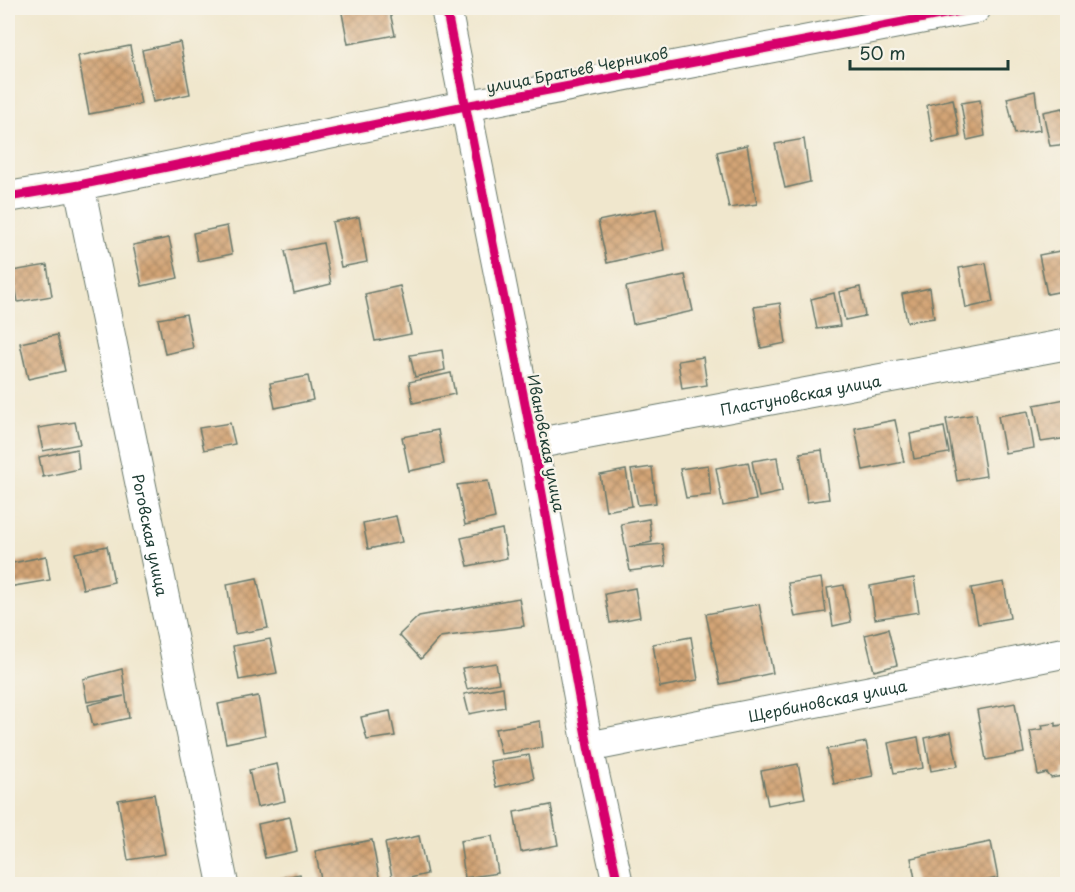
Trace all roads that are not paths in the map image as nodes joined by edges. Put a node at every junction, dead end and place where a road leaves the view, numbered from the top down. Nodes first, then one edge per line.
1 (446, 8) edge
2 (976, 8) edge
3 (849, 19) edge
4 (465, 106) junction
5 (79, 185) junction
6 (8, 197) edge
7 (1068, 344) edge
8 (533, 444) junction
9 (1068, 652) edge
10 (588, 747) junction
11 (612, 883) edge
12 (223, 885) edge

1 - 4 street, Ивановская улица
2 - 3 street, улица Братьев Черников
3 - 4 street, улица Братьев Черников
4 - 5 street, улица Братьев Черников
4 - 8 street, Ивановская улица
5 - 6 street, улица Братьев Черников
5 - 12 street, Роговская улица
7 - 8 street, Пластуновская улица
8 - 10 street, Ивановская улица
9 - 10 street, Щербиновская улица
10 - 11 street, Ивановская улица

